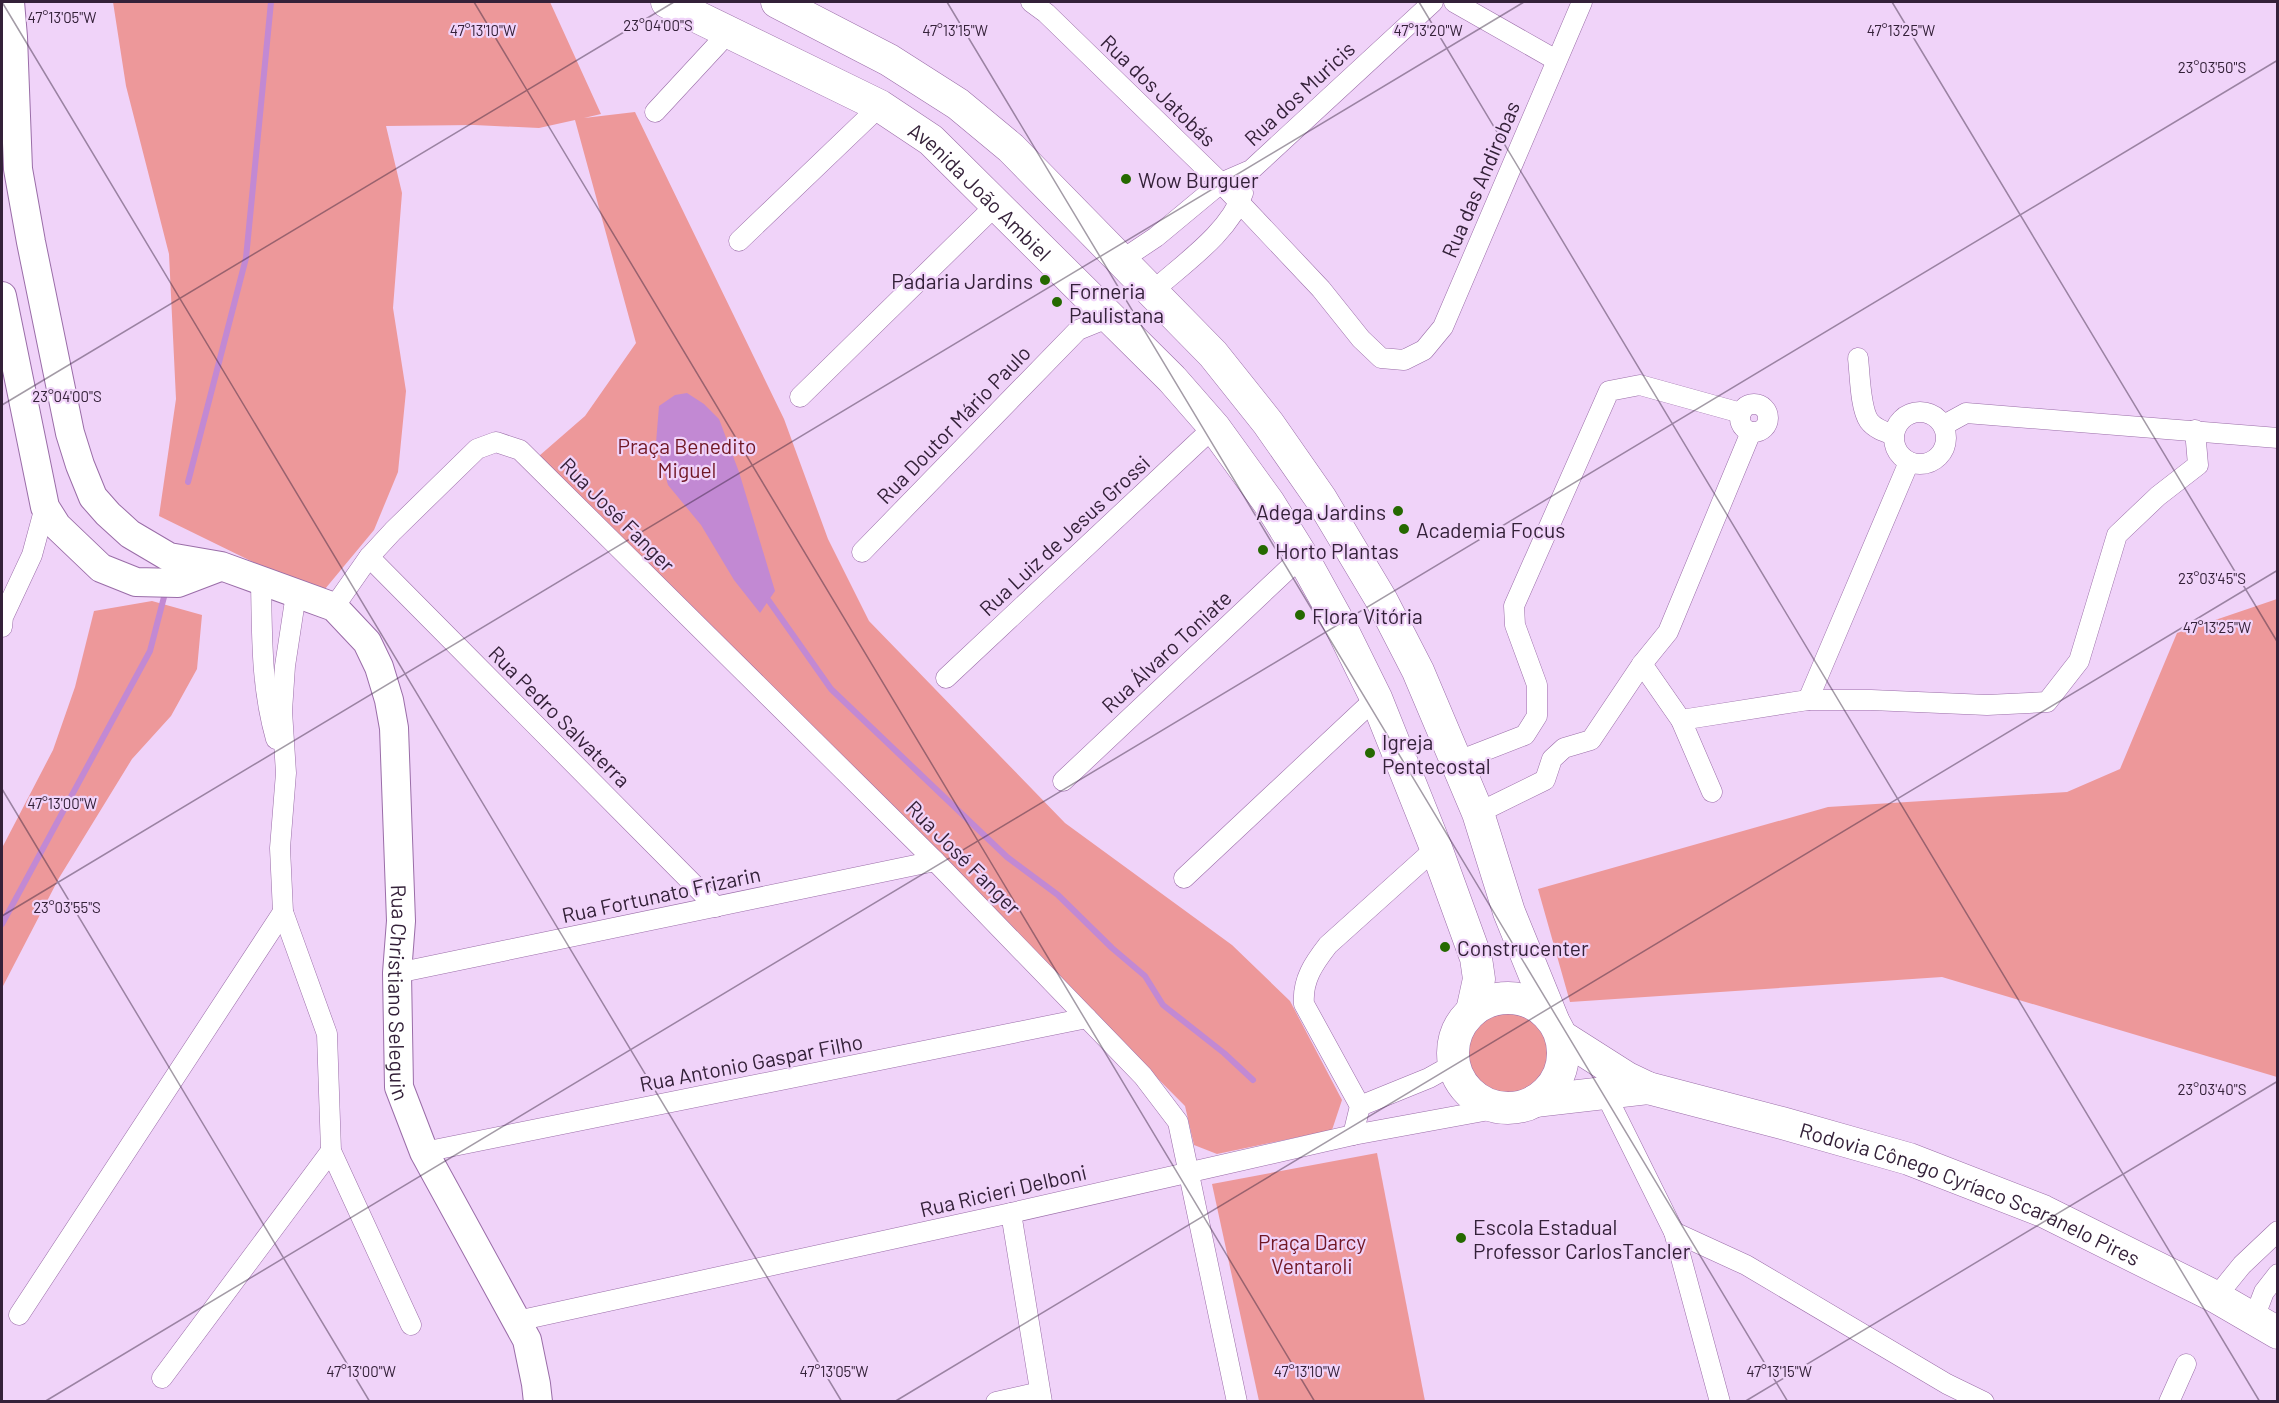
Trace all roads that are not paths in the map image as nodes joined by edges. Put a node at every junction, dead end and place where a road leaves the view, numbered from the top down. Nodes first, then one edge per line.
1 (10, 2) edge
2 (667, 2) edge
3 (777, 2) edge
4 (1031, 2) edge
5 (1433, 2) edge
6 (1454, 2) edge
7 (1582, 2) edge
8 (729, 32) junction
9 (1556, 60) junction
10 (880, 106) junction
11 (656, 112) dead end
12 (1251, 170) junction
13 (1221, 183) junction
14 (1240, 203) junction
15 (997, 204) junction
16 (739, 241) dead end
17 (1120, 261) junction
18 (1085, 291) junction
19 (1153, 291) junction
20 (2, 296) edge
21 (1110, 318) junction
22 (1078, 330) junction
23 (1858, 358) dead end
24 (1404, 360) joint
25 (800, 397) dead end
26 (1944, 425) junction
27 (1215, 427) junction
28 (2195, 430) junction
29 (1894, 435) junction
30 (2277, 438) edge
31 (1909, 462) junction
32 (45, 507) junction
33 (154, 550) junction
34 (862, 552) dead end
35 (1302, 556) junction
36 (369, 557) junction
37 (221, 566) junction
38 (261, 581) junction
39 (136, 582) junction
40 (297, 594) junction
41 (334, 607) junction
42 (2, 627) edge
43 (1642, 664) junction
44 (946, 678) dead end
45 (1376, 698) junction
46 (1808, 700) junction
47 (1682, 720) junction
48 (1458, 761) junction
49 (286, 773) junction
50 (1063, 781) dead end
51 (1712, 792) dead end
52 (1478, 813) junction
53 (1436, 848) junction
54 (935, 861) junction
55 (1184, 878) dead end
56 (716, 908) junction
57 (282, 912) junction
58 (397, 973) junction
59 (1472, 1011) junction
60 (1087, 1018) junction
61 (1557, 1028) junction
62 (1600, 1061) junction
63 (1454, 1064) junction
64 (1648, 1088) junction
65 (1605, 1093) junction
66 (1535, 1101) junction
67 (1360, 1106) junction
68 (1500, 1108) junction
69 (1353, 1135) junction
70 (332, 1151) junction
71 (424, 1152) junction
72 (1187, 1172) junction
73 (1011, 1213) junction
74 (2277, 1231) edge
75 (1674, 1232) junction
76 (2277, 1274) edge
77 (2216, 1297) junction
78 (19, 1315) dead end
79 (517, 1321) junction
80 (411, 1325) dead end
81 (2265, 1326) edge
82 (2186, 1364) dead end
83 (162, 1378) dead end
84 (1041, 1397) edge
85 (538, 1401) edge
86 (996, 1401) edge
87 (1237, 1401) edge
88 (1720, 1401) edge
89 (1984, 1401) edge
90 (2169, 1401) edge

1 - 33 main road, Rua Christiano Seleguin
2 - 8 main road, Avenida João Ambiel
3 - 17 main road
4 - 13 street, Rua dos Jatobás
5 - 12 street, Rua dos Muricis
6 - 9 street
7 - 9 street, Rua das Andirobas
8 - 10 main road, Avenida João Ambiel
8 - 11 street
9 - 24 street, Rua das Andirobas
10 - 15 main road, Avenida João Ambiel
10 - 16 street
12 - 13 street, Rua dos Muricis
12 - 14 street, Rua dos Muricis
13 - 14 street, Rua dos Jatobás
13 - 17 street, Rua dos Muricis
14 - 19 street, Rua dos Muricis
14 - 24 street, Rua dos Jatobás
15 - 18 main road, Avenida João Ambiel
15 - 25 street
17 - 18 main road
17 - 19 main road
18 - 21 main road, Avenida João Ambiel
18 - 22 street
19 - 21 main road
19 - 48 main road
20 - 32 main road
21 - 22 street, Rua Doutor Mário Paulo
21 - 27 main road, Avenida João Ambiel
22 - 34 street, Rua Doutor Mário Paulo
23 - 29 street
26 - 28 street
26 - 29 street
26 - 31 street
27 - 35 main road, Avenida João Ambiel
27 - 44 street, Rua Luiz de Jesus Grossi
28 - 30 street
28 - 46 street
29 - 31 street
31 - 46 street
32 - 39 main road
32 - 42 street
33 - 37 main road, Rua Christiano Seleguin
33 - 39 main road
35 - 45 main road, Avenida João Ambiel
35 - 50 street, Rua Álvaro Toniate
36 - 41 street
36 - 54 street, Rua José Fanger
36 - 56 street, Rua Pedro Salvaterra
37 - 38 main road, Rua Christiano Seleguin
37 - 39 main road
38 - 40 main road, Rua Christiano Seleguin
38 - 49 street
40 - 41 main road, Rua Christiano Seleguin
40 - 49 street
41 - 58 main road, Rua Christiano Seleguin
43 - 47 street
43 - 48 street
43 - 52 street
45 - 53 main road, Avenida João Ambiel
45 - 55 street
46 - 47 street
47 - 51 street
48 - 52 main road
49 - 57 street
52 - 61 main road
53 - 59 main road, Avenida João Ambiel
53 - 67 street
54 - 56 street, Rua Fortunato Frizarin
54 - 60 street, Rua José Fanger
56 - 58 street, Rua Fortunato Frizarin
57 - 70 street
57 - 78 street
58 - 71 main road, Rua Christiano Seleguin
59 - 61 main road
59 - 63 main road, Avenida João Ambiel
60 - 71 street, Rua Antonio Gaspar Filho
60 - 72 street, Rua José Fanger
61 - 62 main road, Rodovia Cônego Cyríaco Scaranelo Pires
61 - 66 main road
62 - 64 main road, Rodovia Cônego Cyríaco Scaranelo Pires
62 - 65 street
63 - 67 street
63 - 68 main road
64 - 65 main road, Rodovia Cônego Cyríaco Scaranelo Pires
64 - 77 main road, Rodovia Cônego Cyríaco Scaranelo Pires
65 - 66 main road, Rodovia Cônego Cyríaco Scaranelo Pires
65 - 75 street
66 - 68 main road
67 - 69 street
68 - 69 street, Rua Ricieri Delboni
69 - 72 street, Rua Ricieri Delboni
70 - 80 street
70 - 83 street
71 - 79 main road, Rua Christiano Seleguin
72 - 73 street, Rua Ricieri Delboni
72 - 87 street, Rua José Fanger
73 - 79 street, Rua Ricieri Delboni
73 - 84 street
74 - 77 street
75 - 88 street
75 - 89 street
76 - 81 street
77 - 81 main road, Rodovia Cônego Cyríaco Scaranelo Pires
79 - 85 main road, Rua Christiano Seleguin
82 - 90 street
84 - 86 street

